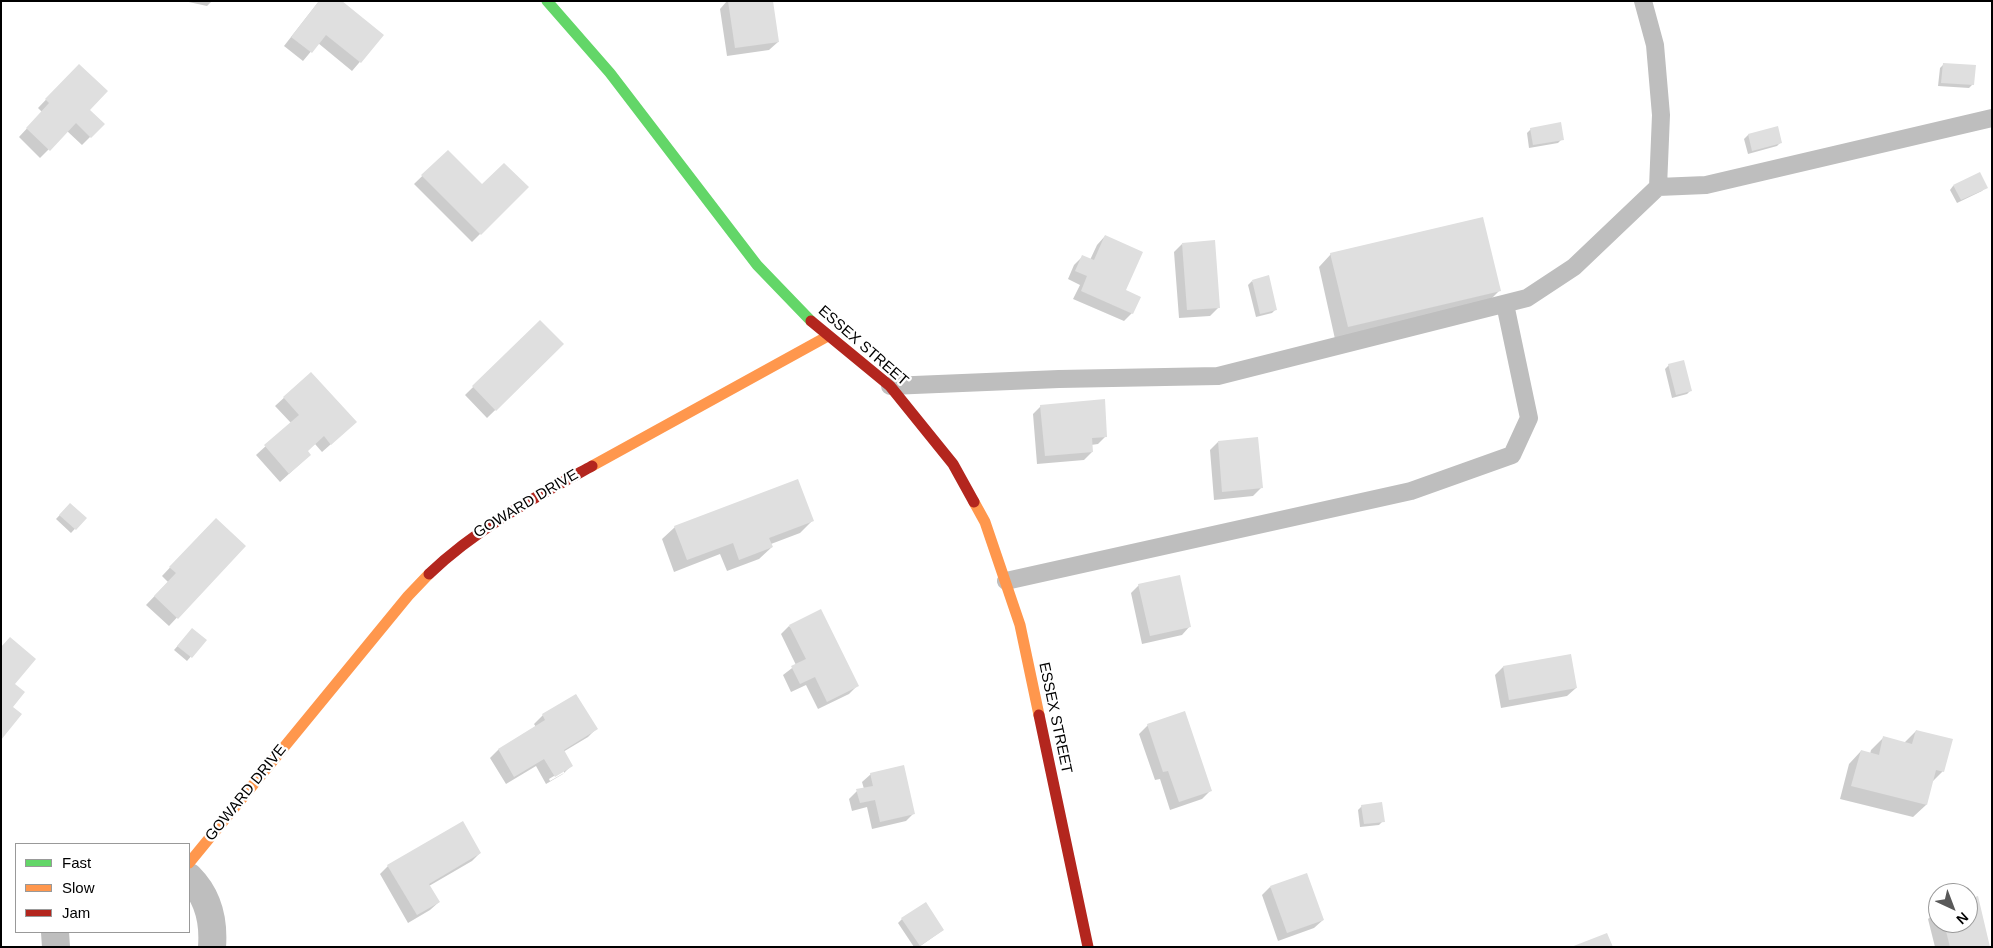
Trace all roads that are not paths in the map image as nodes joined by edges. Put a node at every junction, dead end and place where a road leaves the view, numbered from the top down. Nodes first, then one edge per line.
1 (547, 1) edge
2 (1643, 1) edge
3 (1992, 118) edge
4 (1658, 188) junction
5 (1505, 304) junction
6 (828, 336) junction
7 (890, 386) junction
8 (1006, 581) junction
9 (190, 862) edge
10 (190, 879) edge
11 (55, 933) edge
12 (56, 947) edge
13 (212, 947) edge
14 (1088, 947) edge

1 - 6 street, ESSEX STREET
2 - 4 lane
3 - 4 lane
4 - 5 lane
5 - 7 lane
5 - 8 lane
6 - 7 street, ESSEX STREET
6 - 9 street, GOWARD DRIVE
7 - 8 street, ESSEX STREET
8 - 14 street, ESSEX STREET
10 - 13 street
11 - 12 street

